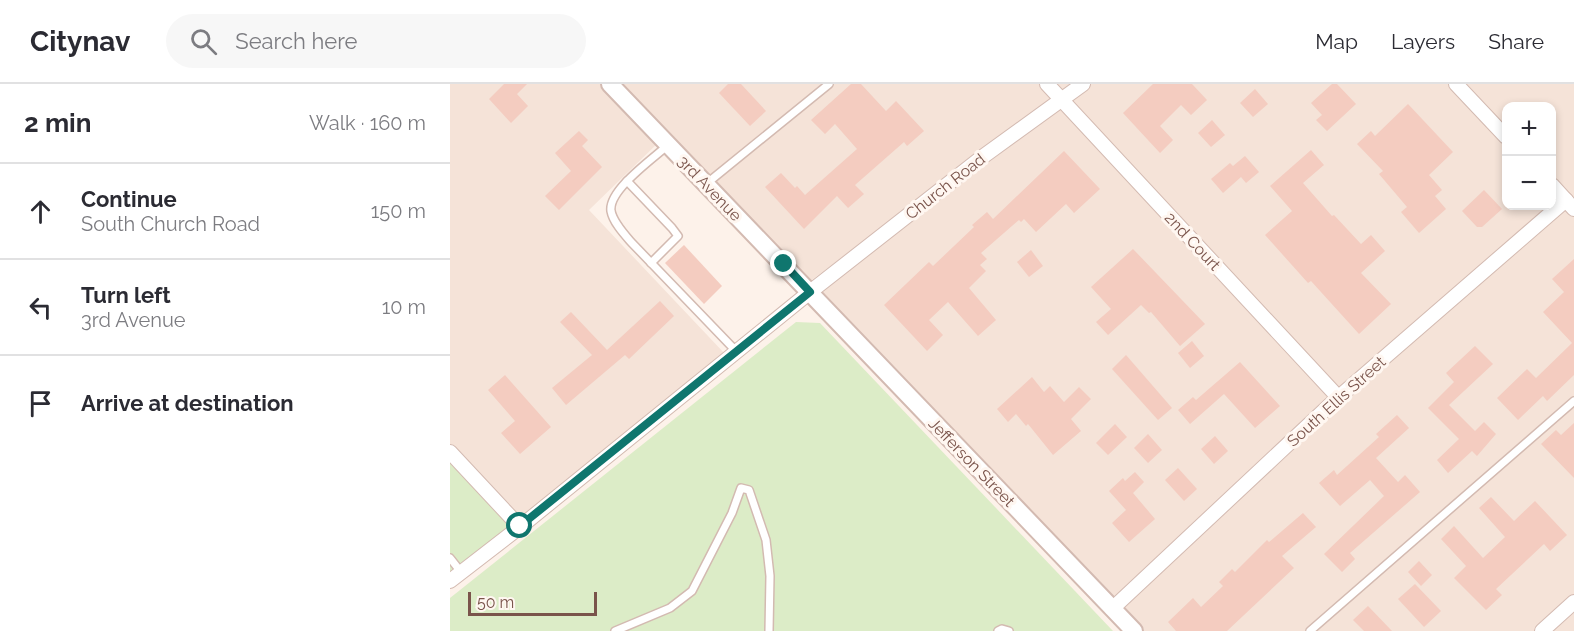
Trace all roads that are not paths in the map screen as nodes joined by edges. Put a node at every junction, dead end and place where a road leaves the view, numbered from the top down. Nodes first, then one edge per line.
1 (610, 84) edge
2 (829, 84) edge
3 (1047, 84) edge
4 (1083, 84) edge
5 (1456, 84) edge
6 (1062, 100) junction
7 (1502, 133) edge
8 (668, 145) junction
9 (627, 181) junction
10 (706, 184) junction
11 (1556, 190) edge
12 (1570, 204) edge
13 (651, 263) junction
14 (810, 292) junction
15 (736, 351) junction
16 (1338, 397) junction
17 (1574, 401) edge
18 (450, 452) edge
19 (520, 526) junction
20 (450, 558) edge
21 (455, 577) edge
22 (1574, 602) edge
23 (1112, 609) junction
24 (615, 631) edge
25 (769, 631) edge
26 (998, 631) edge
27 (1009, 631) edge
28 (1134, 631) edge
29 (1310, 631) edge
30 (1542, 631) edge

1 - 8 street, 3rd Avenue
2 - 10 lane
3 - 6 street, 2nd Court
4 - 6 street, Church Road
5 - 7 street
6 - 14 street, Church Road
6 - 16 street, 2nd Court
8 - 9 lane
8 - 10 street, 3rd Avenue
9 - 13 lane
9 - 13 lane
10 - 14 street, 3rd Avenue
11 - 12 street
12 - 16 street, South Ellis Street
13 - 15 lane
14 - 15 street, Church Road
14 - 23 street, Jefferson Street
15 - 19 street, Church Road
16 - 23 street, South Ellis Street
17 - 29 lane
18 - 19 street
19 - 21 street, Church Road
20 - 21 lane
22 - 30 street
23 - 28 street, Jefferson Street
24 - 25 lane
26 - 27 lane

